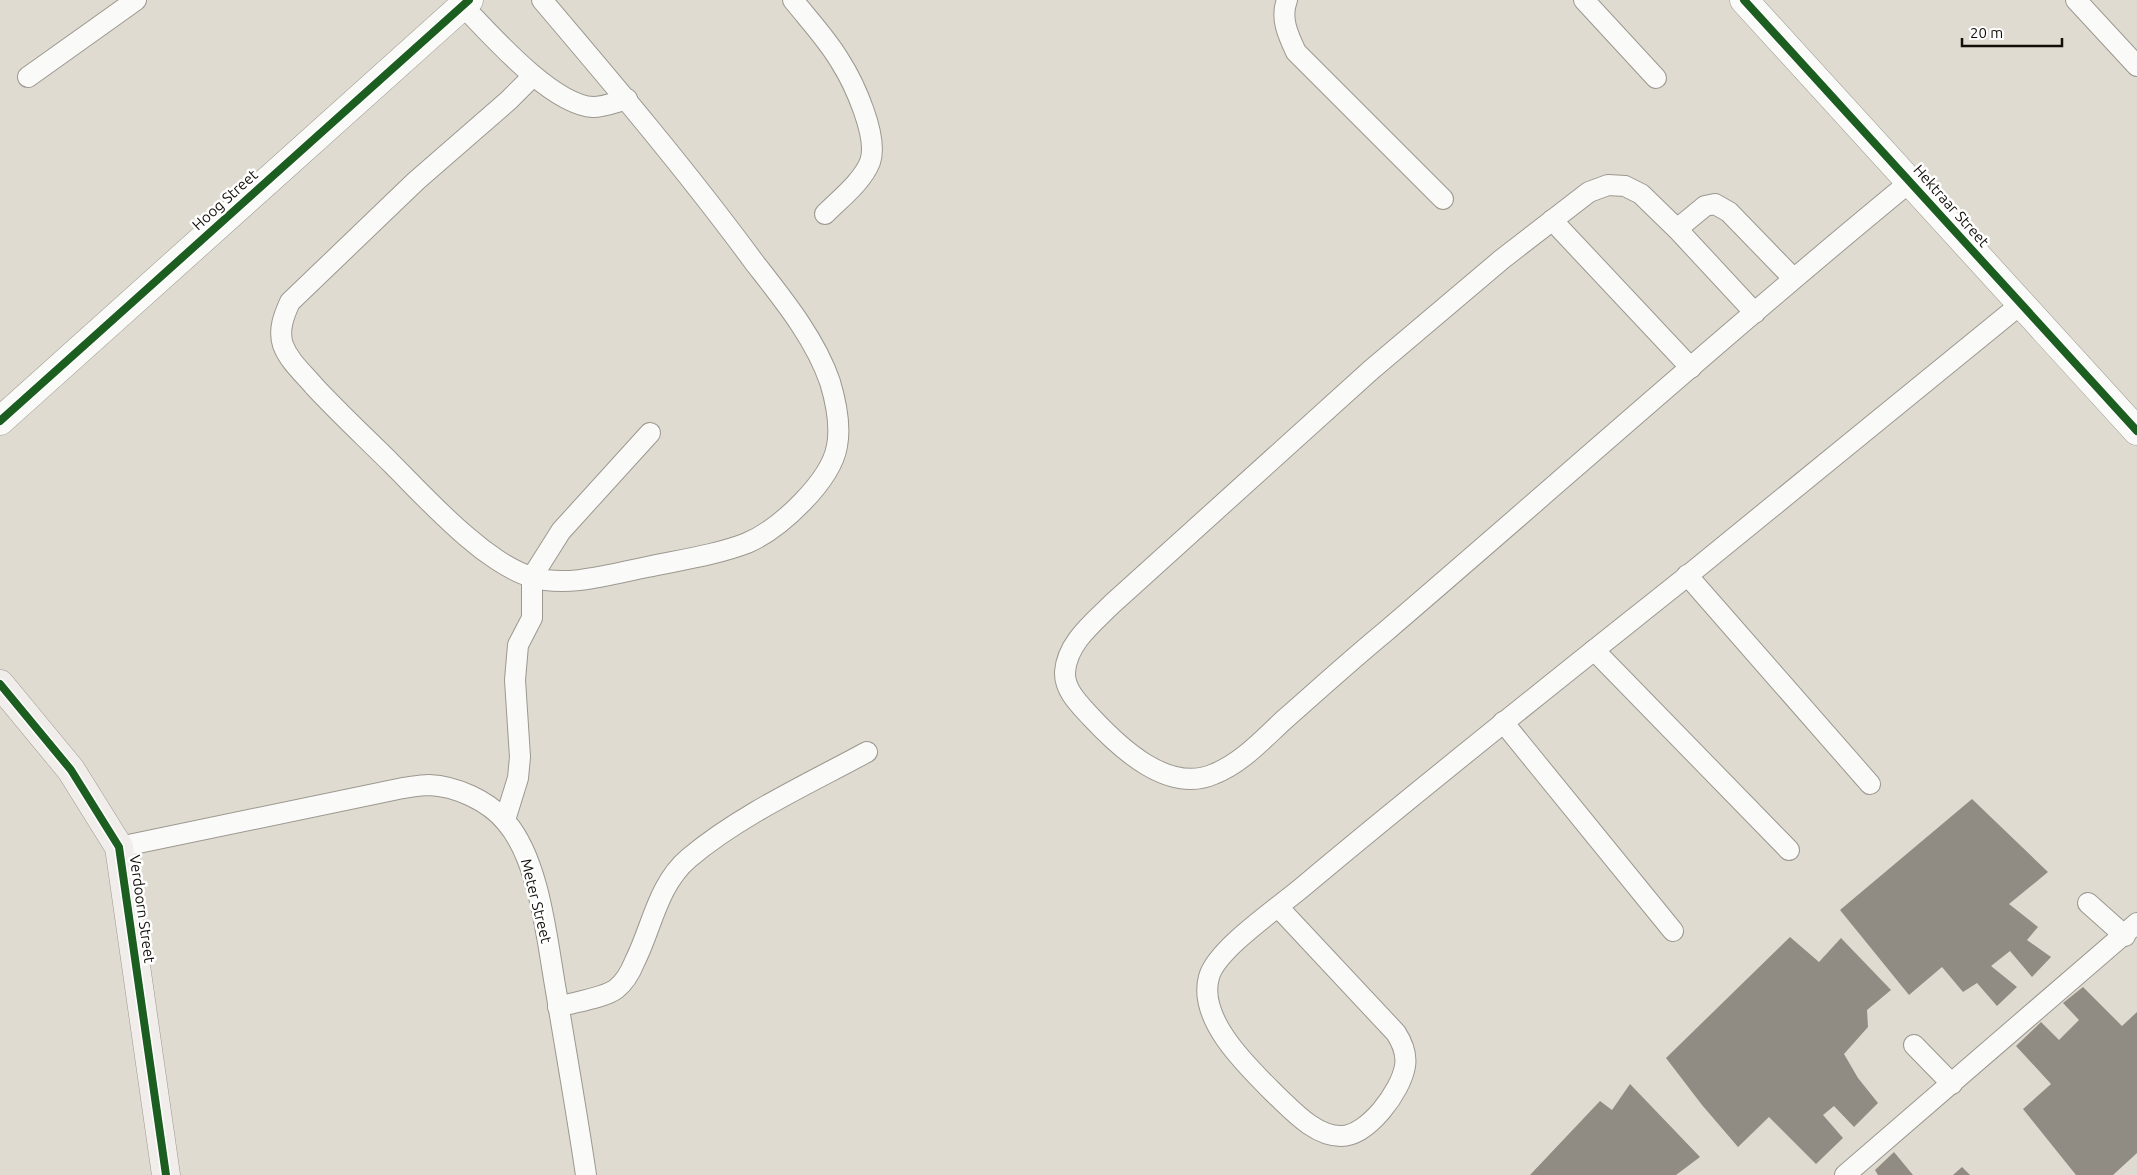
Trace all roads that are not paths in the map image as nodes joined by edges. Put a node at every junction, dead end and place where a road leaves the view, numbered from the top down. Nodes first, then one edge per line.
1 (136, 0) edge
2 (542, 0) edge
3 (793, 0) edge
4 (1287, 0) edge
5 (1584, 0) edge
6 (1744, 0) edge
7 (2076, 0) edge
8 (466, 3) edge
9 (2137, 66) edge
10 (533, 76) junction
11 (28, 77) dead end
12 (1656, 78) dead end
13 (627, 100) junction
14 (1911, 181) junction
15 (1443, 199) dead end
16 (825, 214) dead end
17 (1552, 220) junction
18 (1677, 229) junction
19 (1793, 278) junction
20 (2022, 304) junction
21 (1755, 313) junction
22 (1691, 368) junction
23 (0, 421) edge
24 (2137, 431) edge
25 (650, 433) dead end
26 (1688, 575) junction
27 (532, 577) junction
28 (1594, 650) junction
29 (0, 684) edge
30 (1503, 722) junction
31 (867, 752) dead end
32 (1870, 784) dead end
33 (505, 820) junction
34 (119, 847) junction
35 (1789, 850) dead end
36 (2088, 902) dead end
37 (1278, 908) junction
38 (2131, 929) edge
39 (1673, 931) dead end
40 (558, 1006) junction
41 (1914, 1045) dead end
42 (1952, 1084) junction
43 (166, 1175) edge
44 (586, 1175) edge
45 (1845, 1175) edge

1 - 11 lane
2 - 13 lane
3 - 16 lane
4 - 15 lane
5 - 12 lane
6 - 14 street, Hektraar Street
7 - 9 lane
8 - 10 lane
8 - 23 street, Hoog Street
10 - 13 lane
10 - 27 lane
13 - 27 lane
14 - 19 lane
14 - 20 street, Hektraar Street
17 - 18 lane
17 - 22 lane
17 - 22 lane
18 - 19 lane
18 - 21 lane
19 - 21 lane
20 - 24 street, Hektraar Street
20 - 26 lane
21 - 22 lane
25 - 27 lane
26 - 28 lane
26 - 32 lane
27 - 33 lane
28 - 30 lane
28 - 35 lane
29 - 34 street, Verdoorn Street
30 - 37 lane
30 - 39 lane
31 - 40 lane
33 - 34 lane, Meter Street
33 - 40 lane, Meter Street
34 - 43 street, Verdoorn Street
36 - 38 lane
37 - 37 lane
38 - 42 lane
40 - 44 lane, Meter Street
41 - 42 lane
42 - 45 lane

